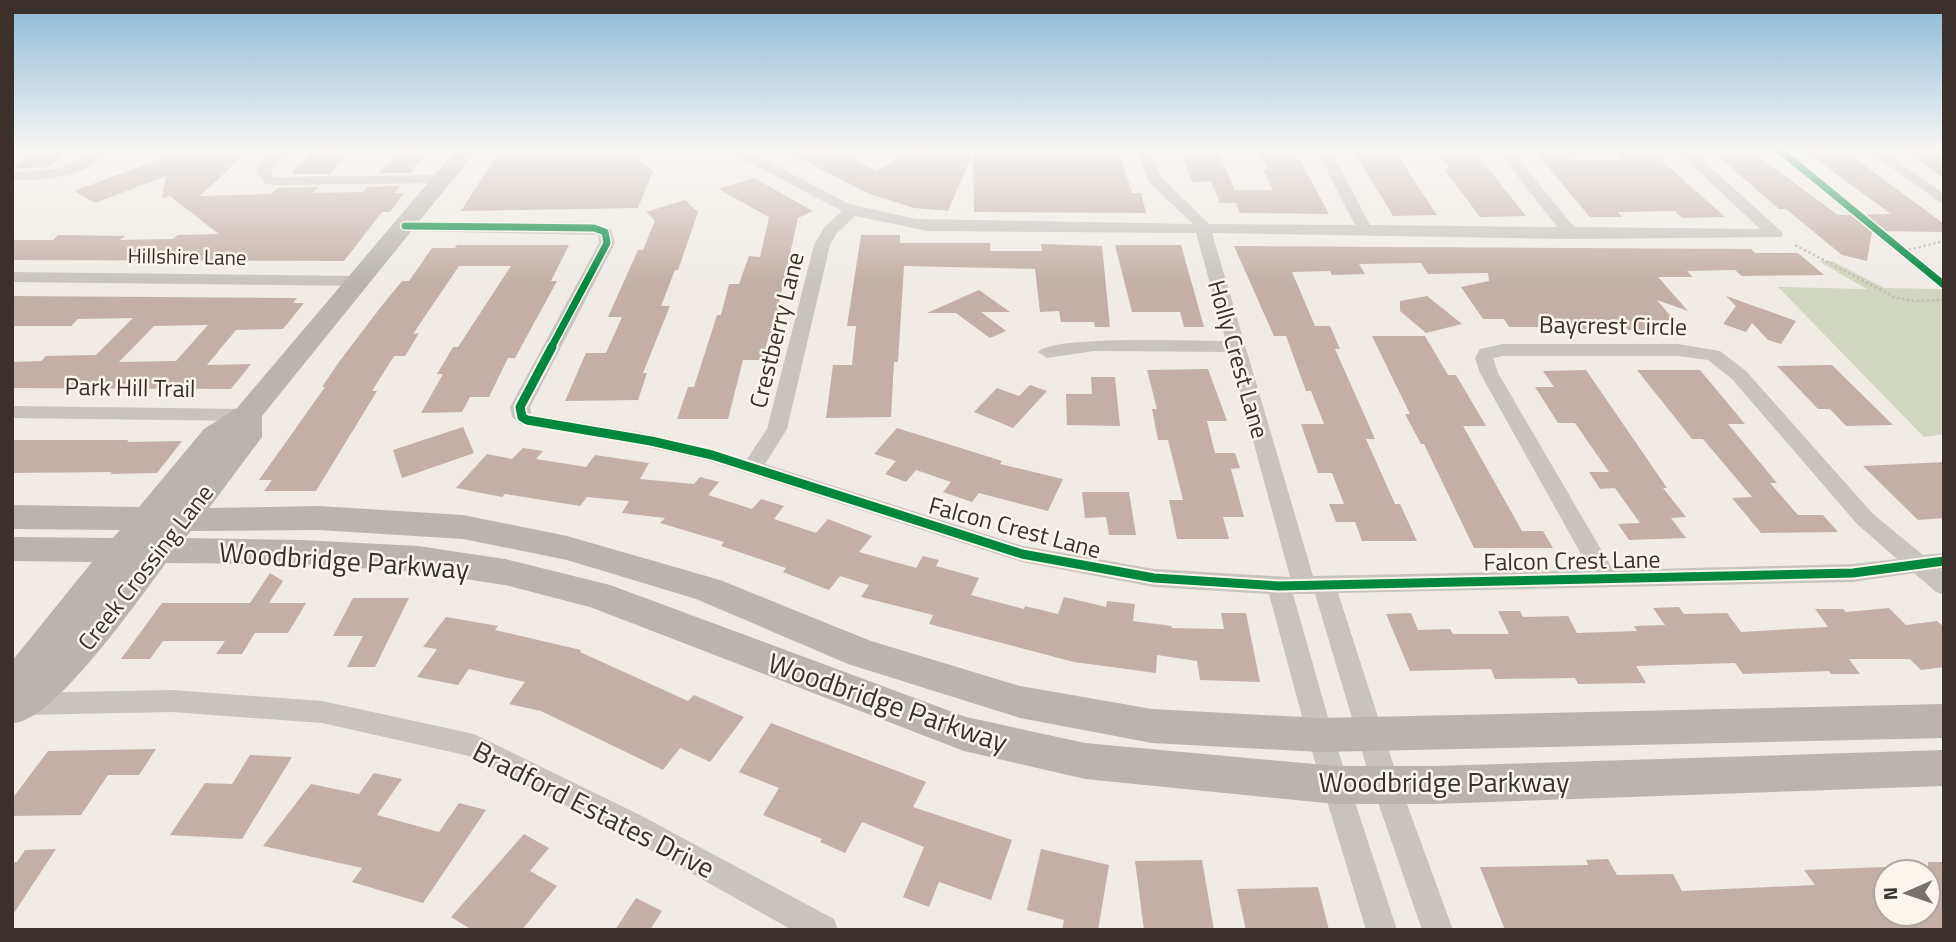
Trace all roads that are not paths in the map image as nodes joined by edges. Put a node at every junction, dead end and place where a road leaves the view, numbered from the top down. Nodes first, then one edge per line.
1 (430, 195) edge
2 (820, 195) edge
3 (1172, 195) edge
4 (1347, 195) edge
5 (1540, 195) edge
6 (1732, 195) edge
7 (853, 209) junction
8 (405, 226) junction
9 (1203, 230) junction
10 (1366, 232) junction
11 (1571, 234) junction
12 (12, 277) edge
13 (360, 281) junction
14 (1236, 347) junction
15 (1047, 352) dead end
16 (12, 412) edge
17 (247, 415) junction
18 (752, 466) junction
19 (12, 517) edge
20 (164, 530) junction
21 (12, 549) edge
22 (122, 550) junction
23 (1944, 561) edge
24 (1919, 564) junction
25 (1607, 579) junction
26 (1302, 586) junction
27 (1944, 586) edge
28 (15, 708) edge
29 (1944, 721) edge
30 (1371, 734) junction
31 (1320, 735) junction
32 (1944, 768) edge
33 (1336, 785) junction
34 (1386, 785) junction
35 (823, 930) edge
36 (1382, 930) edge
37 (1438, 930) edge

1 - 8 main road, Creek Crossing Lane
2 - 7 street
3 - 9 street, Holly Crest Lane
4 - 10 street
5 - 11 street
6 - 11 street
7 - 9 street
7 - 18 street, Crestberry Lane
8 - 13 main road, Creek Crossing Lane
8 - 18 street, Falcon Crest Lane
9 - 10 street
9 - 14 street, Holly Crest Lane
10 - 11 street
12 - 13 street, Hillshire Lane
13 - 17 main road, Creek Crossing Lane
14 - 15 street
14 - 26 street, Holly Crest Lane
16 - 17 street, Park Hill Trail
17 - 20 main road, Creek Crossing Lane
18 - 26 street, Falcon Crest Lane
19 - 20 main road, Woodbridge Parkway
20 - 22 main road, Woodbridge Parkway
20 - 28 main road, Creek Crossing Lane
20 - 31 main road, Woodbridge Parkway
20 - 33 main road, Woodbridge Parkway
21 - 22 main road, Woodbridge Parkway
22 - 28 main road, Creek Crossing Lane
23 - 24 street, Falcon Crest Lane
24 - 25 street, Falcon Crest Lane
24 - 25 street, Baycrest Circle
24 - 27 street, Baycrest Circle
25 - 26 street, Falcon Crest Lane
26 - 30 street, Holly Crest Lane
26 - 31 street, Holly Crest Lane
28 - 35 street, Bradford Estates Drive
29 - 30 main road, Woodbridge Parkway
30 - 31 main road, Woodbridge Parkway
30 - 34 street, Holly Crest Lane
31 - 33 street, Holly Crest Lane
32 - 34 main road, Woodbridge Parkway
33 - 34 main road, Woodbridge Parkway
33 - 36 street, Holly Crest Lane
34 - 37 street, Holly Crest Lane

